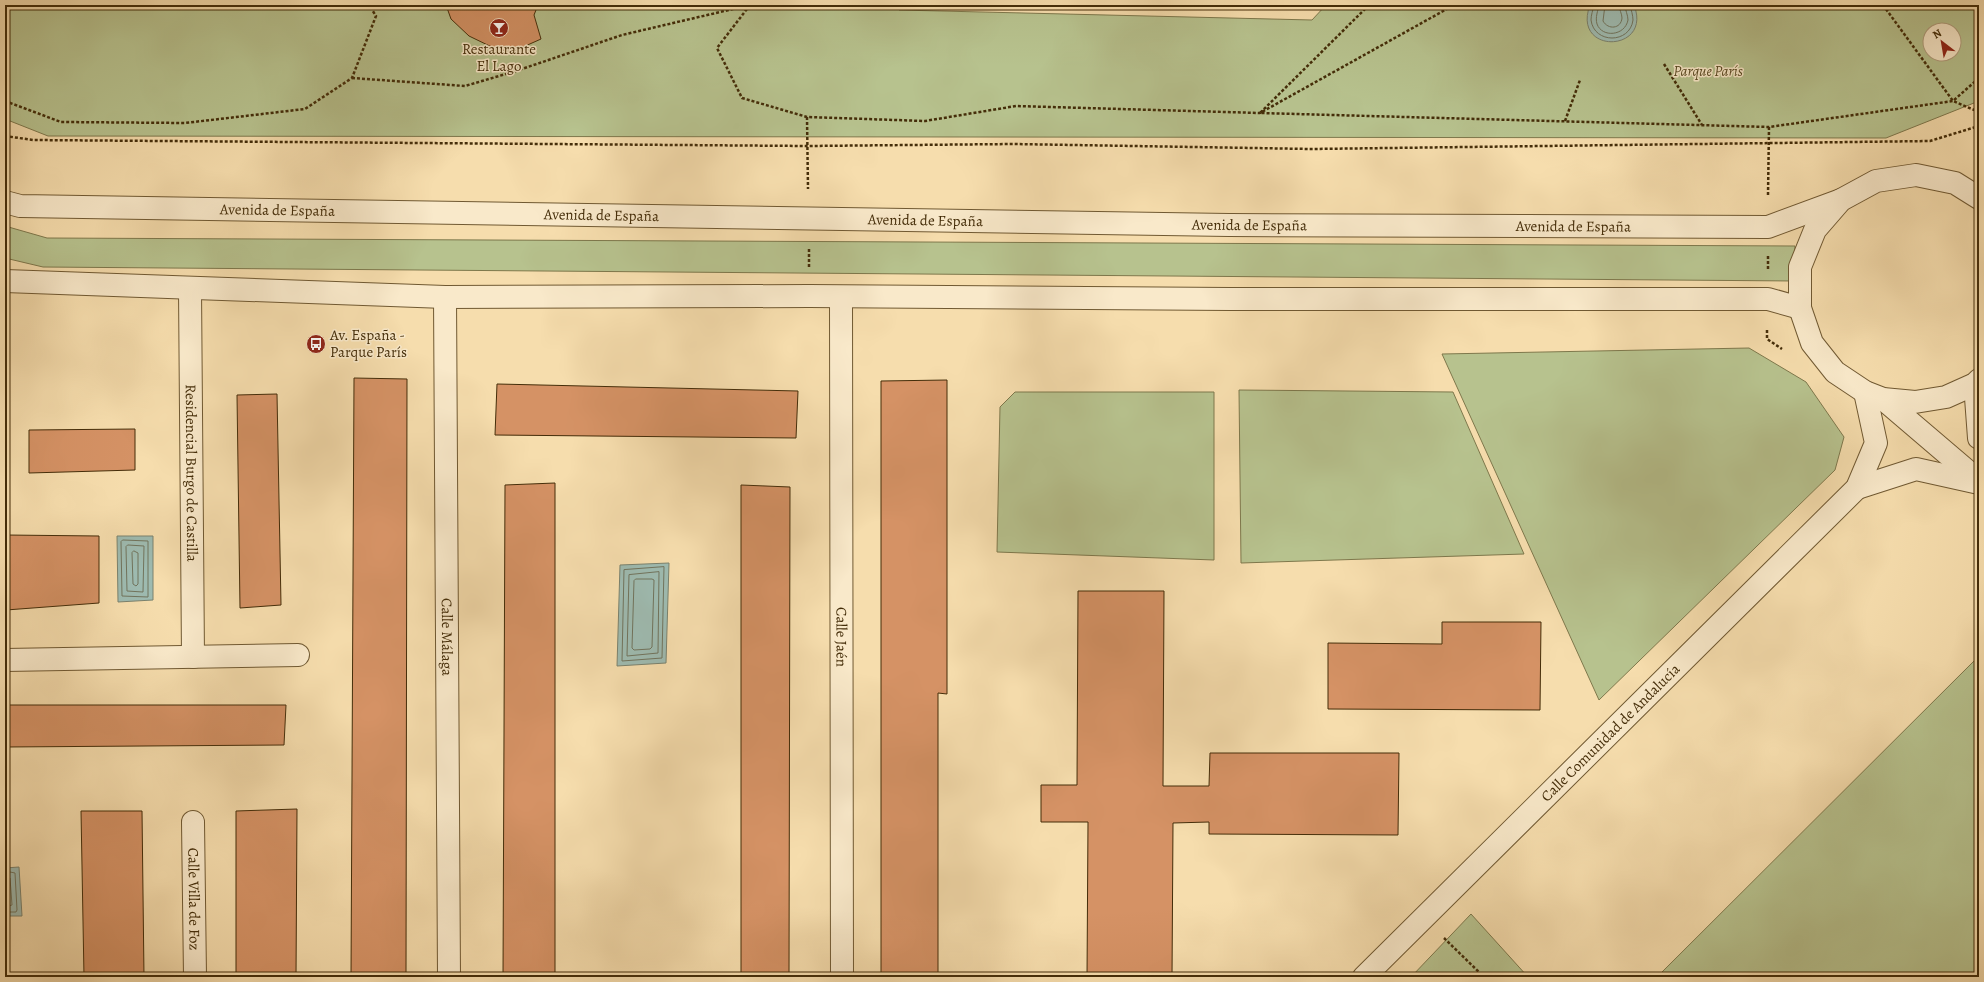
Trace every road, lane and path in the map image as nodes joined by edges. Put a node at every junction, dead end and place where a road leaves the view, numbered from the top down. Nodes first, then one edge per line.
1 (370, 5) edge
2 (750, 5) edge
3 (1369, 5) edge
4 (1454, 5) edge
5 (1882, 5) edge
6 (1664, 64) dead end
7 (352, 78) junction
8 (1979, 78) edge
9 (1580, 80) dead end
10 (5, 101) edge
11 (1953, 101) junction
12 (1979, 112) edge
13 (1260, 113) junction
14 (1565, 121) junction
15 (1702, 125) junction
16 (1979, 126) edge
17 (5, 136) edge
18 (1979, 198) edge
19 (1841, 200) junction
20 (5, 202) edge
21 (5, 281) edge
22 (190, 289) junction
23 (445, 297) junction
24 (841, 298) junction
25 (1800, 308) junction
26 (1977, 382) edge
27 (1874, 396) junction
28 (1979, 438) edge
29 (1979, 482) edge
30 (1857, 488) junction
31 (298, 655) dead end
32 (193, 657) junction
33 (5, 660) edge
34 (192, 822) dead end
35 (1424, 917) junction
36 (194, 977) edge
37 (449, 977) edge
38 (842, 977) edge
39 (1364, 977) edge
40 (1484, 977) edge

1 - 7 path
2 - 7 path
2 - 13 path
3 - 13 path
4 - 13 path
5 - 11 path
6 - 15 path
7 - 10 path
8 - 11 path
9 - 14 path
11 - 12 path
11 - 15 path
13 - 14 path
14 - 15 path
16 - 17 path
18 - 19 street
19 - 20 street, Avenida de España
19 - 25 street
21 - 22 street
22 - 23 street
22 - 32 street, Residencial Burgo de Castilla
23 - 24 street
23 - 37 street, Calle Málaga
24 - 25 street
24 - 38 street, Calle Jaén
25 - 27 street
26 - 27 street
26 - 28 street
27 - 29 street
27 - 30 street, Calle Comunidad de Andalucía
29 - 30 street, Calle Comunidad de Andalucía
30 - 35 street, Calle Comunidad de Andalucía
31 - 32 street
32 - 33 street
34 - 36 street, Calle Villa de Foz
35 - 39 street, Calle Comunidad de Andalucía
35 - 40 path

